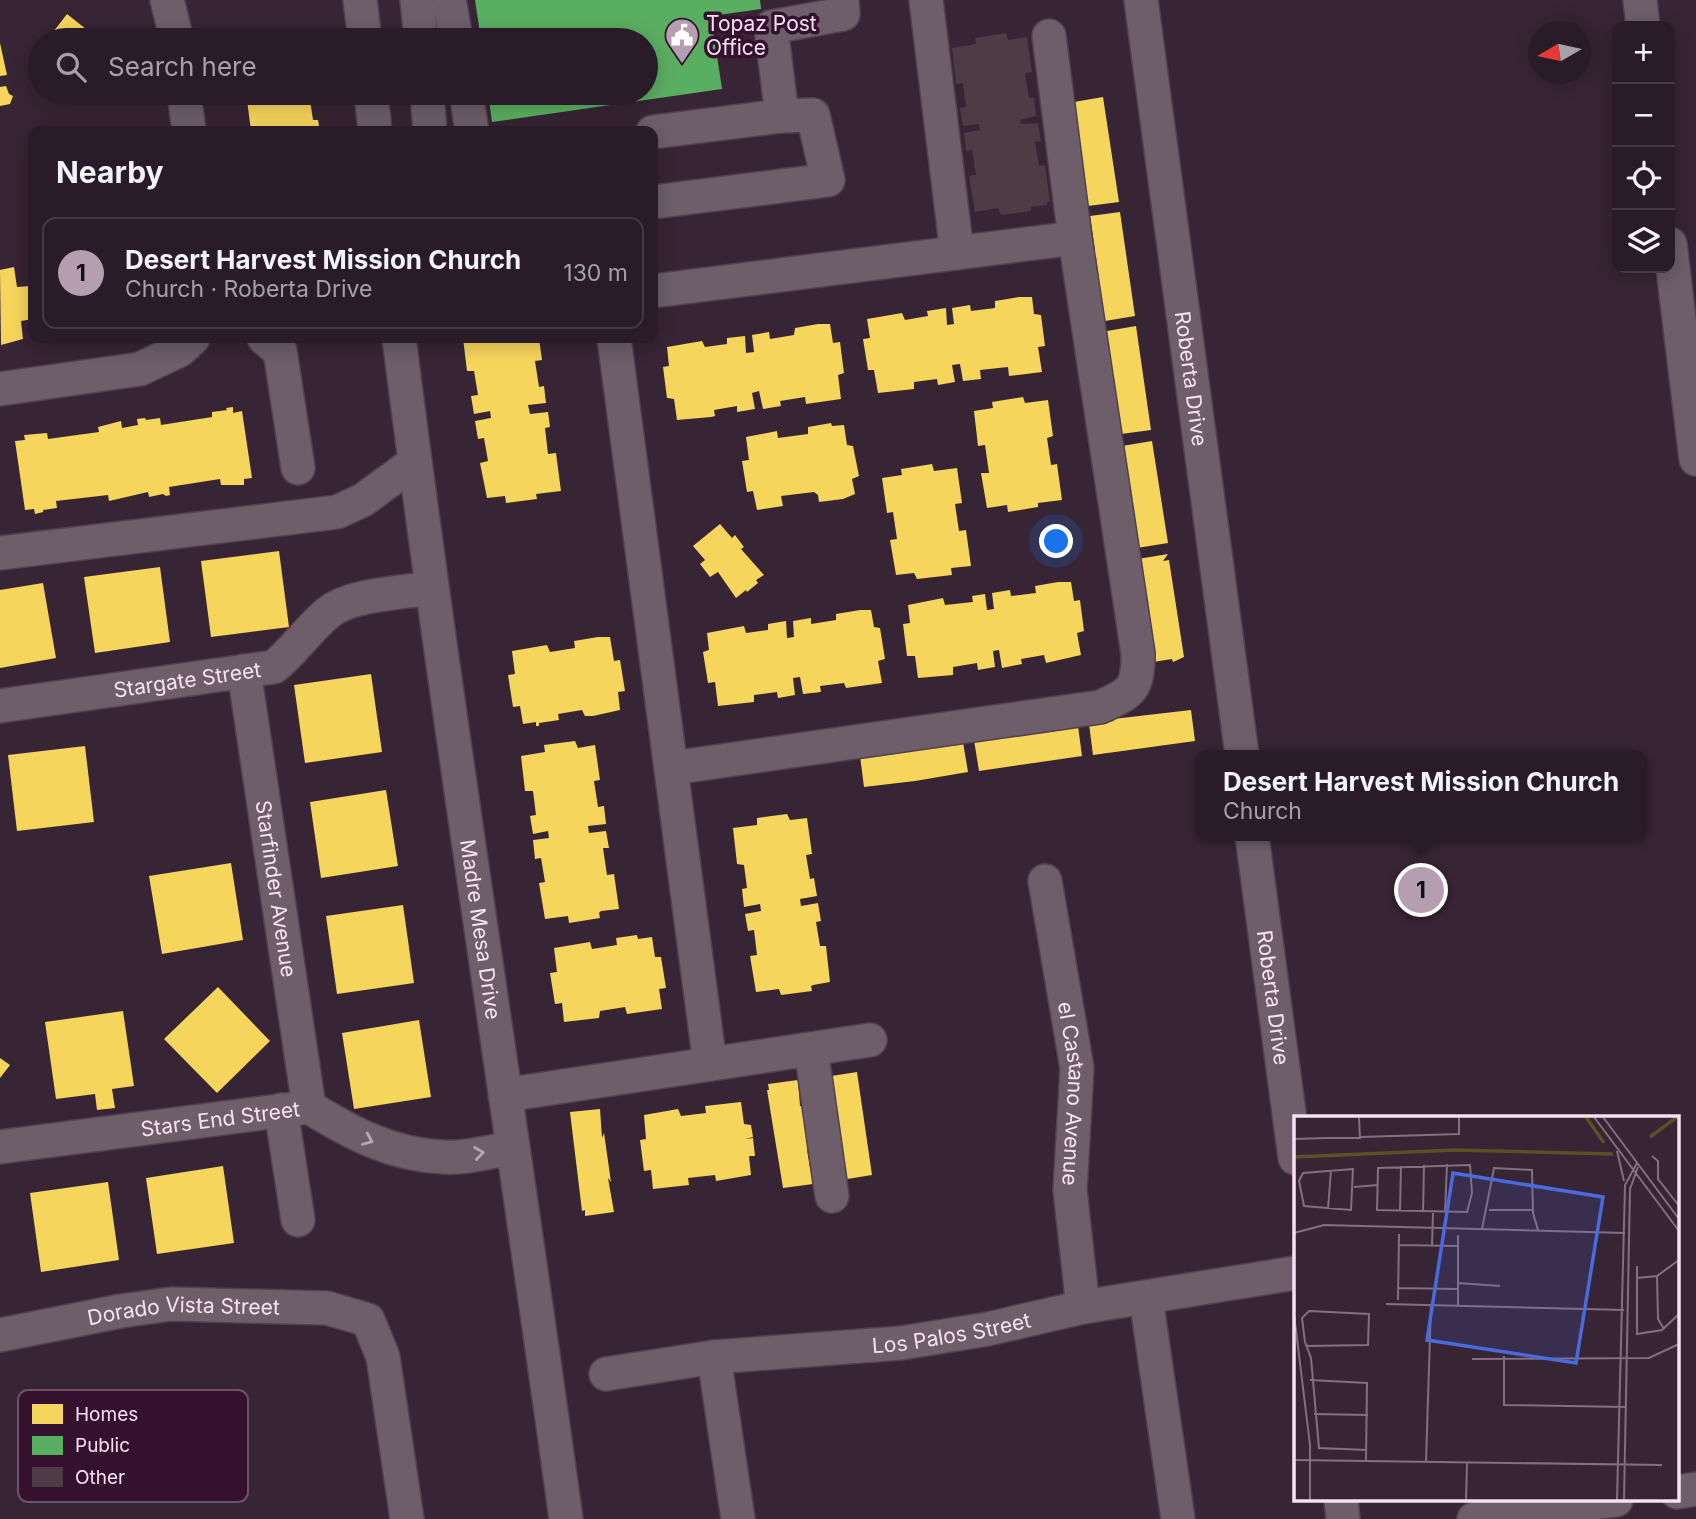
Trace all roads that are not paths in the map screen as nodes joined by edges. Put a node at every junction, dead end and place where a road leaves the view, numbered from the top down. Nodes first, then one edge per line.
1 (167, 0) edge
2 (360, 0) edge
3 (417, 0) edge
4 (842, 0) edge
5 (926, 0) edge
6 (1141, 0) edge
7 (1640, 0) edge
8 (450, 4) dead end
9 (1642, 21) edge
10 (174, 28) edge
11 (364, 28) edge
12 (420, 28) edge
13 (454, 28) edge
14 (1049, 36) dead end
15 (186, 105) edge
16 (372, 105) edge
17 (428, 105) edge
18 (468, 105) edge
19 (782, 116) junction
20 (188, 126) edge
21 (374, 126) edge
22 (430, 126) edge
23 (471, 126) edge
24 (658, 131) edge
25 (658, 201) edge
26 (1075, 238) junction
27 (957, 253) junction
28 (1674, 273) edge
29 (658, 290) edge
30 (188, 343) edge
31 (270, 343) edge
32 (400, 343) edge
33 (615, 343) edge
34 (0, 389) edge
35 (1696, 459) edge
36 (415, 462) junction
37 (298, 468) dead end
38 (0, 553) edge
39 (431, 588) junction
40 (244, 671) junction
41 (0, 706) edge
42 (1241, 750) edge
43 (672, 768) junction
44 (1253, 841) edge
45 (1045, 881) dead end
46 (870, 1040) dead end
47 (811, 1049) junction
48 (710, 1064) junction
49 (505, 1095) junction
50 (295, 1109) junction
51 (0, 1147) edge
52 (513, 1148) junction
53 (1294, 1151) edge
54 (832, 1196) dead end
55 (298, 1220) dead end
56 (1294, 1273) edge
57 (1146, 1298) junction
58 (1083, 1307) junction
59 (0, 1335) edge
60 (714, 1357) junction
61 (606, 1374) dead end
62 (1696, 1489) edge
63 (1678, 1492) edge
64 (1601, 1502) edge
65 (407, 1519) edge
66 (566, 1519) edge
67 (738, 1519) edge
68 (1178, 1519) edge
69 (1474, 1519) edge

1 - 10 street
2 - 11 street
3 - 12 street
4 - 19 street
5 - 27 street
6 - 42 street, Roberta Drive
7 - 9 street
8 - 13 street
14 - 26 street
15 - 20 street
16 - 21 street
17 - 22 street
18 - 23 street
19 - 24 street
19 - 25 street
26 - 27 street
26 - 43 street
27 - 29 street
28 - 35 street
30 - 34 street
31 - 37 street
32 - 36 street, Madre Mesa Drive
33 - 43 street
36 - 38 street
36 - 39 street, Madre Mesa Drive
39 - 40 street, Stargate Street
39 - 49 street, Madre Mesa Drive
40 - 41 street, Stargate Street
40 - 50 street, Starfinder Avenue
43 - 48 street
44 - 53 street, Roberta Drive
45 - 58 street, el Castano Avenue
46 - 47 street
47 - 48 street
47 - 54 street
48 - 49 street
49 - 52 street, Madre Mesa Drive
50 - 51 street, Stars End Street
50 -> 52 street, Stars End Street
50 - 55 street, Starfinder Avenue
52 - 66 street, Madre Mesa Drive
56 - 57 street, Los Palos Street
57 - 58 street, Los Palos Street
57 - 68 street
58 - 60 street, Los Palos Street
59 - 65 street, Dorado Vista Street
60 - 61 street, Los Palos Street
60 - 67 street
62 - 63 street
64 - 69 street

